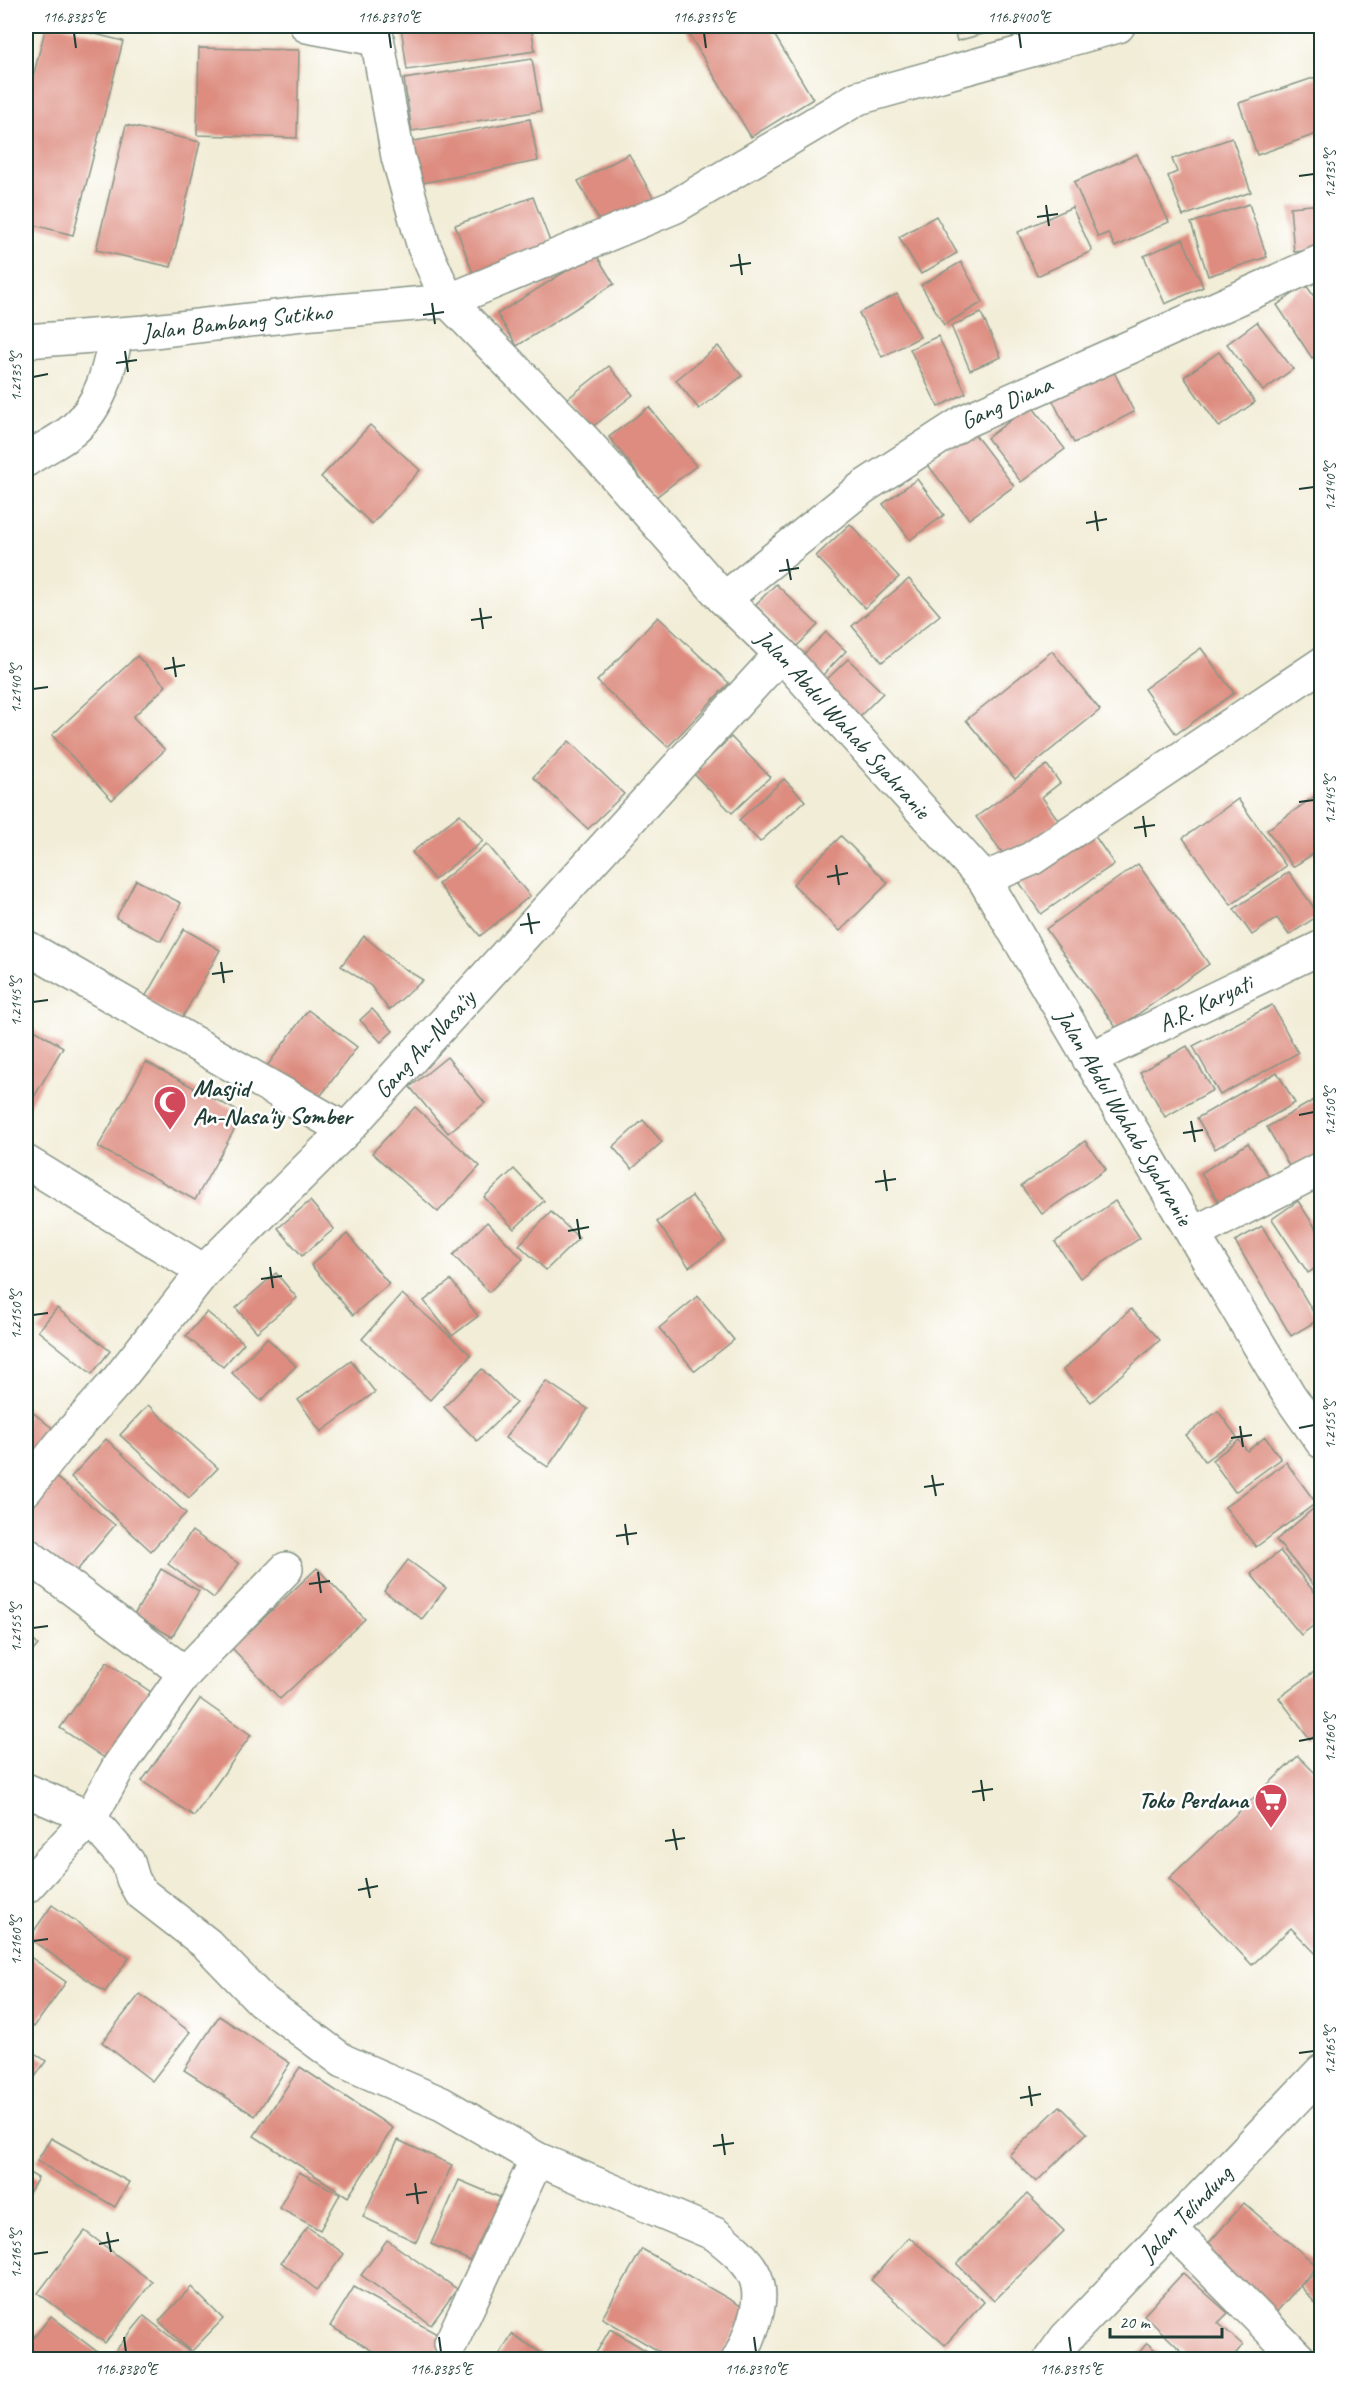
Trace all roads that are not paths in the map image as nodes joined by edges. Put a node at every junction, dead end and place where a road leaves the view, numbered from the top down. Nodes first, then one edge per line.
1 (307, 26) edge
2 (1118, 26) edge
3 (375, 32) edge
4 (1322, 261) edge
5 (448, 301) junction
6 (116, 335) junction
7 (26, 341) edge
8 (26, 460) edge
9 (724, 599) junction
10 (781, 654) junction
11 (1322, 664) edge
12 (984, 879) junction
13 (1322, 947) edge
14 (26, 948) edge
15 (1089, 1059) junction
16 (346, 1130) junction
17 (26, 1162) edge
18 (1322, 1168) edge
19 (1193, 1234) junction
20 (204, 1271) junction
21 (1318, 1427) edge
22 (26, 1489) edge
23 (26, 1554) edge
24 (286, 1569) dead end
25 (185, 1673) junction
26 (26, 1790) edge
27 (90, 1818) junction
28 (26, 1887) edge
29 (1322, 2071) edge
30 (537, 2159) junction
31 (1170, 2228) junction
32 (451, 2343) dead end
33 (738, 2360) edge
34 (1050, 2360) edge
35 (1300, 2360) edge

1 - 3 street
2 - 5 street, Jalan Bambang Sutikno
3 - 5 street, Jalan Abdul Wahab Syahranie
4 - 9 street, Gang Diana
5 - 6 street, Jalan Bambang Sutikno
5 - 9 street, Jalan Abdul Wahab Syahranie
6 - 7 street, Jalan Bambang Sutikno
6 - 8 street
9 - 10 street, Jalan Abdul Wahab Syahranie
10 - 12 street, Jalan Abdul Wahab Syahranie
10 - 16 street, Gang An-Nasa'iy
11 - 12 street
12 - 15 street, Jalan Abdul Wahab Syahranie
13 - 15 street, A.R. Karyati
14 - 16 street
15 - 19 street, Jalan Abdul Wahab Syahranie
16 - 20 street, Gang An-Nasa'iy
17 - 20 street
18 - 19 street
19 - 21 street, Jalan Abdul Wahab Syahranie
20 - 22 street, Gang An-Nasa'iy
23 - 25 street
24 - 25 street
25 - 27 street
26 - 27 street
27 - 28 street
27 - 30 street
29 - 31 street, Jalan Telindung
30 - 32 street
30 - 33 street
31 - 34 street, Jalan Telindung
31 - 35 street

